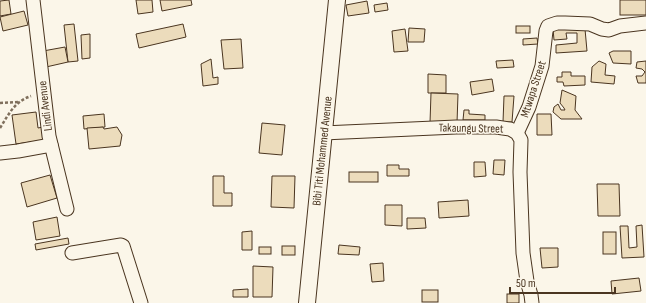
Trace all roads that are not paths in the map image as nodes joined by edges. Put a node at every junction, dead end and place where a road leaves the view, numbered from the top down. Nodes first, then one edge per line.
1 (33, 0) edge
2 (337, 0) edge
3 (646, 23) edge
4 (323, 133) junction
5 (517, 133) junction
6 (51, 145) junction
7 (0, 153) edge
8 (67, 209) dead end
9 (72, 253) dead end
10 (141, 303) edge
11 (306, 303) edge
12 (532, 303) edge

1 - 6 street, Lindi Avenue
2 - 4 street, Bibi Titi Mohammed Avenue
3 - 5 street, Mtwapa Street
4 - 5 street, Takaungu Street
4 - 11 street, Bibi Titi Mohammed Avenue
5 - 12 street, Takaungu Street
6 - 7 street
6 - 8 street, Lindi Avenue
9 - 10 street

